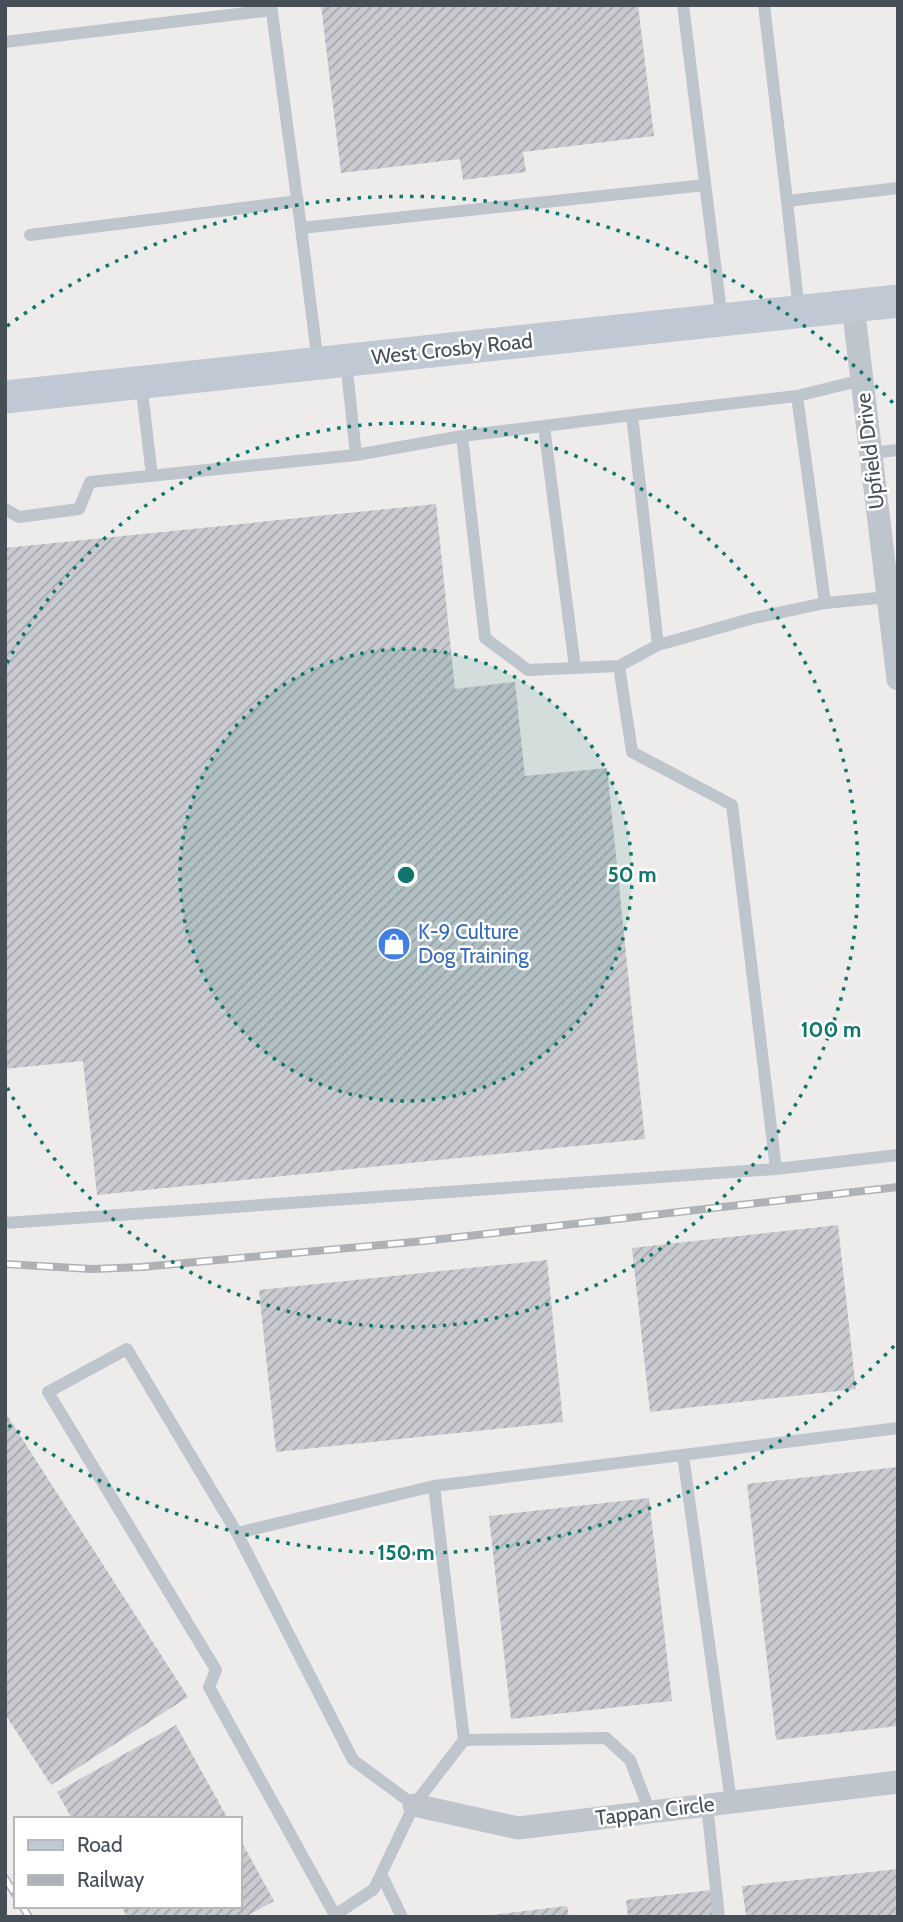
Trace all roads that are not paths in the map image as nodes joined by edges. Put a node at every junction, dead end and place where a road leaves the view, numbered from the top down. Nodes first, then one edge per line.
1 (683, 5) edge
2 (764, 5) edge
3 (271, 8) edge
4 (5, 42) edge
5 (705, 185) junction
6 (898, 188) edge
7 (298, 201) junction
8 (787, 201) junction
9 (301, 228) junction
10 (30, 235) dead end
11 (898, 301) edge
12 (853, 306) junction
13 (799, 311) junction
14 (722, 320) junction
15 (332, 362) junction
16 (862, 380) junction
17 (141, 383) junction
18 (797, 396) junction
19 (5, 397) edge
20 (632, 415) junction
21 (544, 425) junction
22 (462, 436) junction
23 (898, 450) edge
24 (871, 453) junction
25 (356, 455) junction
26 (152, 476) junction
27 (5, 509) edge
28 (888, 597) junction
29 (825, 603) junction
30 (658, 645) junction
31 (619, 666) junction
32 (575, 668) junction
33 (898, 679) edge
34 (898, 1155) edge
35 (776, 1169) junction
36 (5, 1223) edge
37 (898, 1428) edge
38 (683, 1455) junction
39 (434, 1486) junction
40 (237, 1533) junction
41 (464, 1740) junction
42 (898, 1782) edge
43 (731, 1802) junction
44 (414, 1805) junction
45 (707, 1805) junction
46 (650, 1812) junction
47 (381, 1874) junction
48 (334, 1916) edge
49 (402, 1917) edge
50 (719, 1917) edge

1 - 5 lane
2 - 8 lane
3 - 4 lane
3 - 7 lane
5 - 9 lane
5 - 14 lane
6 - 8 lane
7 - 9 lane
7 - 10 lane
8 - 13 lane
9 - 15 lane
11 - 12 street, West Crosby Road
12 - 13 street, West Crosby Road
12 - 16 street, Upfield Drive
13 - 14 street, West Crosby Road
14 - 15 street, West Crosby Road
15 - 17 street, West Crosby Road
15 - 25 lane
16 - 18 lane
16 - 24 street, Upfield Drive
17 - 19 street, West Crosby Road
17 - 26 lane
18 - 20 lane
18 - 29 lane
20 - 21 lane
20 - 30 lane
21 - 22 lane
21 - 32 lane
22 - 25 lane
22 - 32 lane
23 - 24 lane
24 - 28 street, Upfield Drive
25 - 26 lane
26 - 27 lane
28 - 29 lane
28 - 33 street, Upfield Drive
29 - 30 lane
30 - 31 lane
31 - 32 lane
31 - 35 lane
34 - 35 lane
35 - 36 lane
37 - 38 lane
38 - 39 lane
38 - 43 lane
39 - 40 lane
39 - 41 lane
40 - 44 lane
40 - 48 lane
41 - 44 lane
41 - 46 lane
42 - 43 street, Tappan Circle
43 - 45 street, Tappan Circle
44 - 46 street, Tappan Circle
44 - 47 lane
45 - 46 street, Tappan Circle
45 - 50 lane
47 - 48 lane
47 - 49 lane

